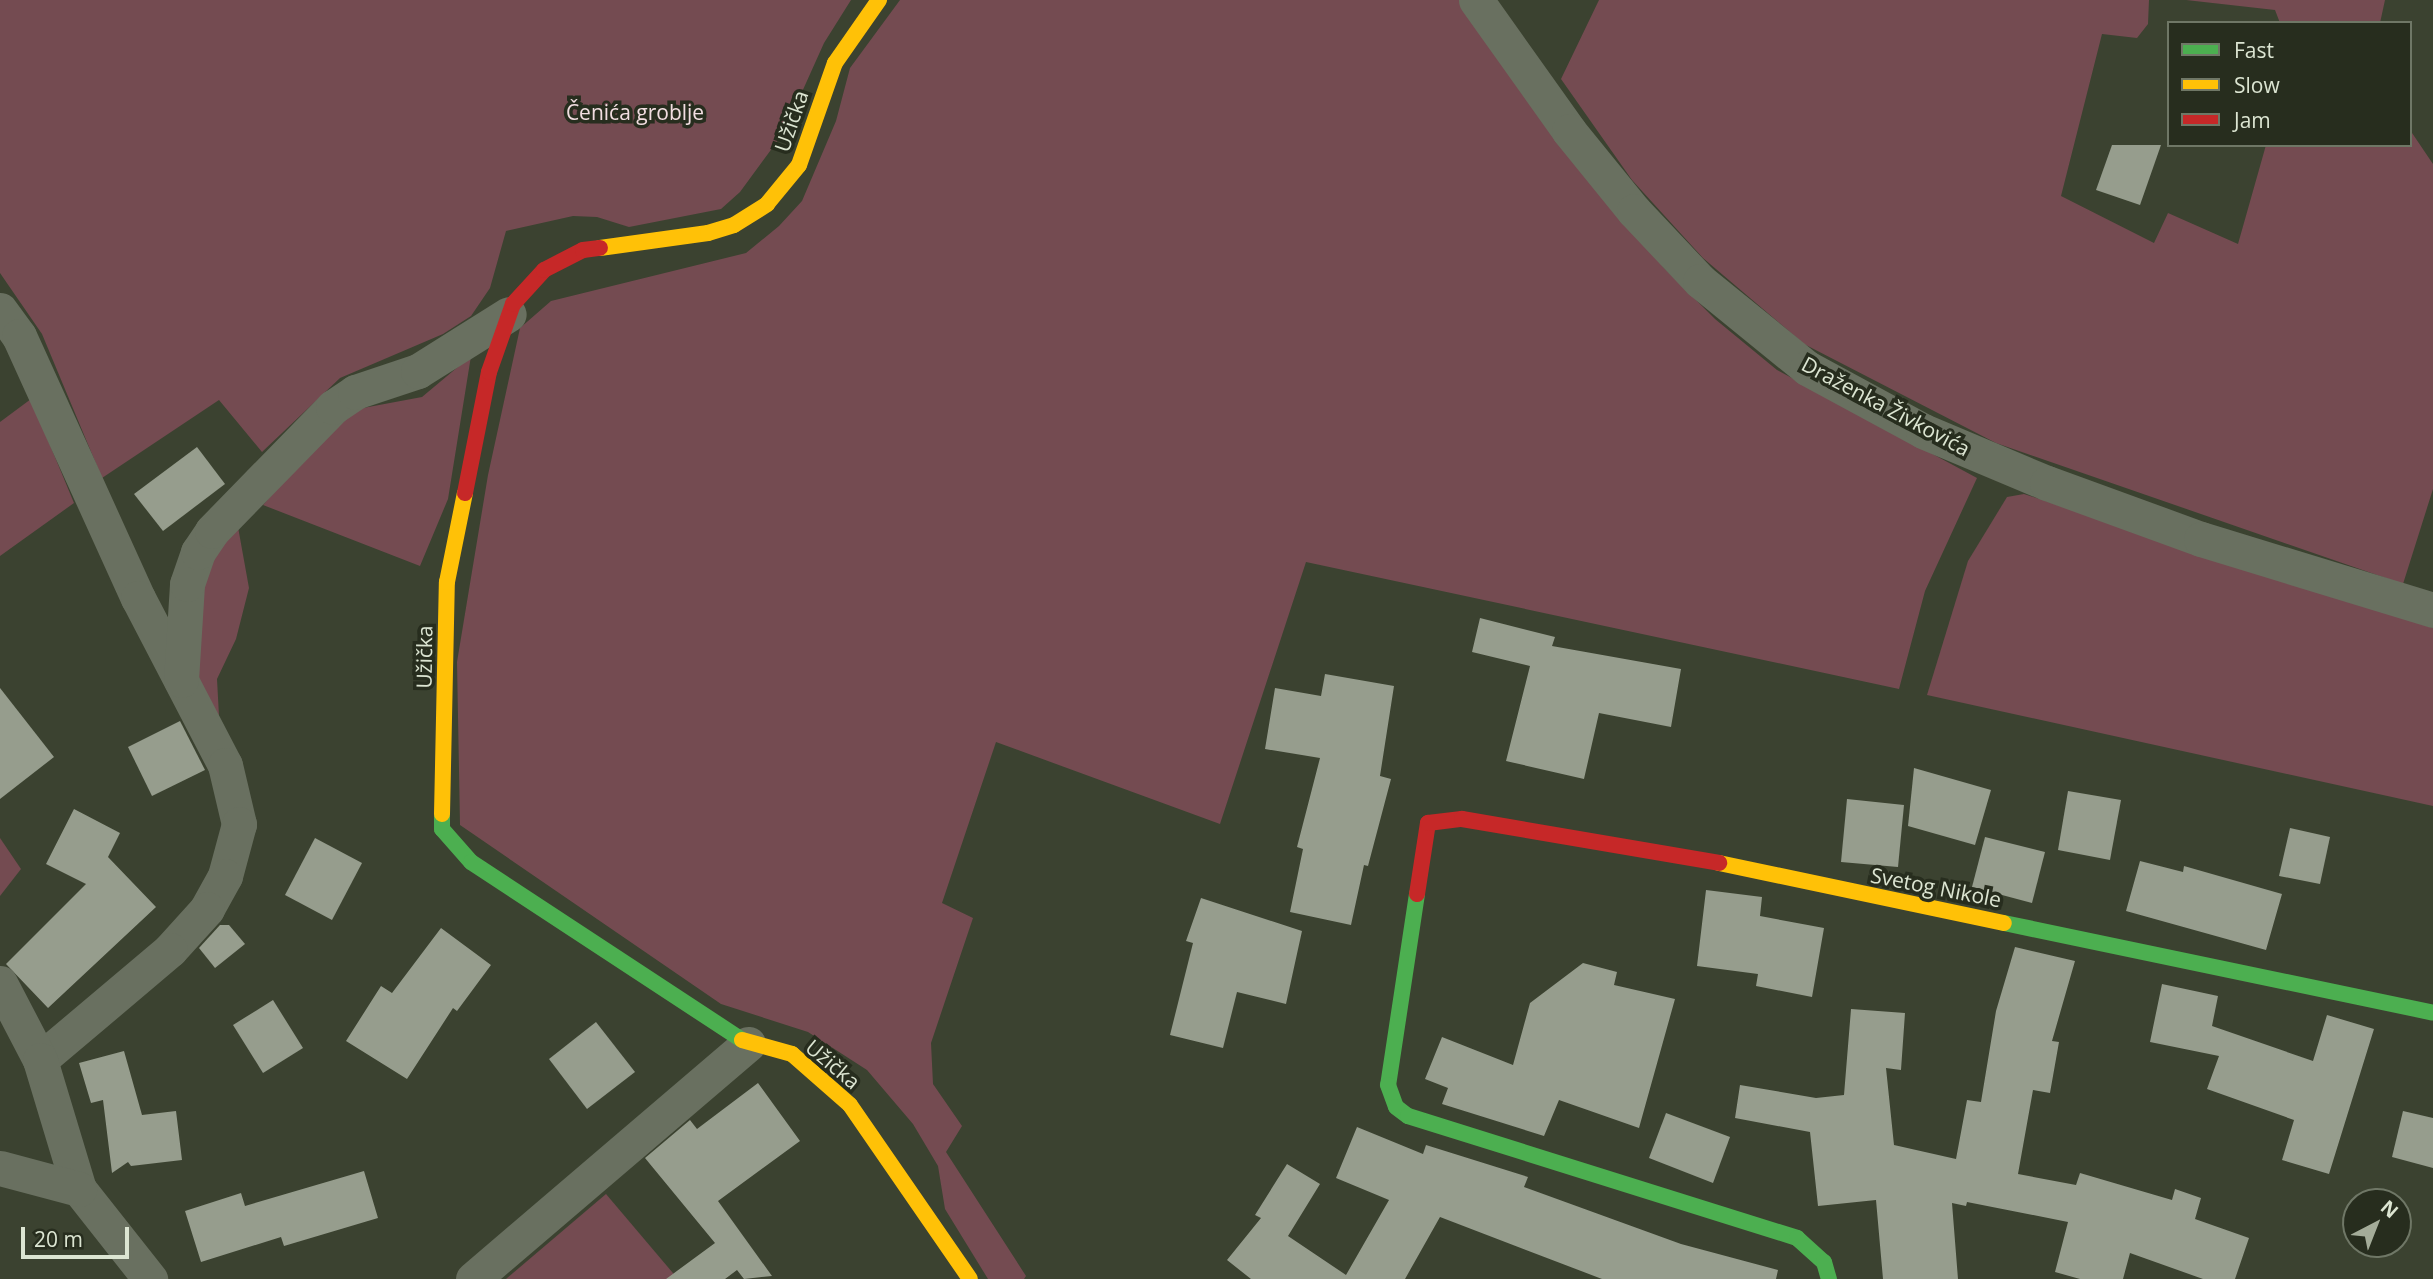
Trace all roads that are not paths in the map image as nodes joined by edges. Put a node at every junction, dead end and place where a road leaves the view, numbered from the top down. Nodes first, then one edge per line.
1 (879, 0) edge
2 (1476, 0) edge
3 (0, 310) edge
4 (509, 314) junction
5 (2433, 610) edge
6 (181, 680) junction
7 (0, 984) edge
8 (2433, 1013) edge
9 (748, 1044) junction
10 (40, 1060) junction
11 (0, 1168) edge
12 (79, 1189) junction
13 (150, 1279) edge
14 (473, 1279) edge
15 (970, 1279) edge
16 (1829, 1279) edge

1 - 4 street, Užička
2 - 5 street, Draženka Živkovića
3 - 6 street
4 - 6 street
4 - 9 street, Užička
6 - 10 street
7 - 10 street
8 - 16 street, Svetog Nikole
9 - 14 street
9 - 15 street, Užička
10 - 12 street
11 - 12 street
12 - 13 street

